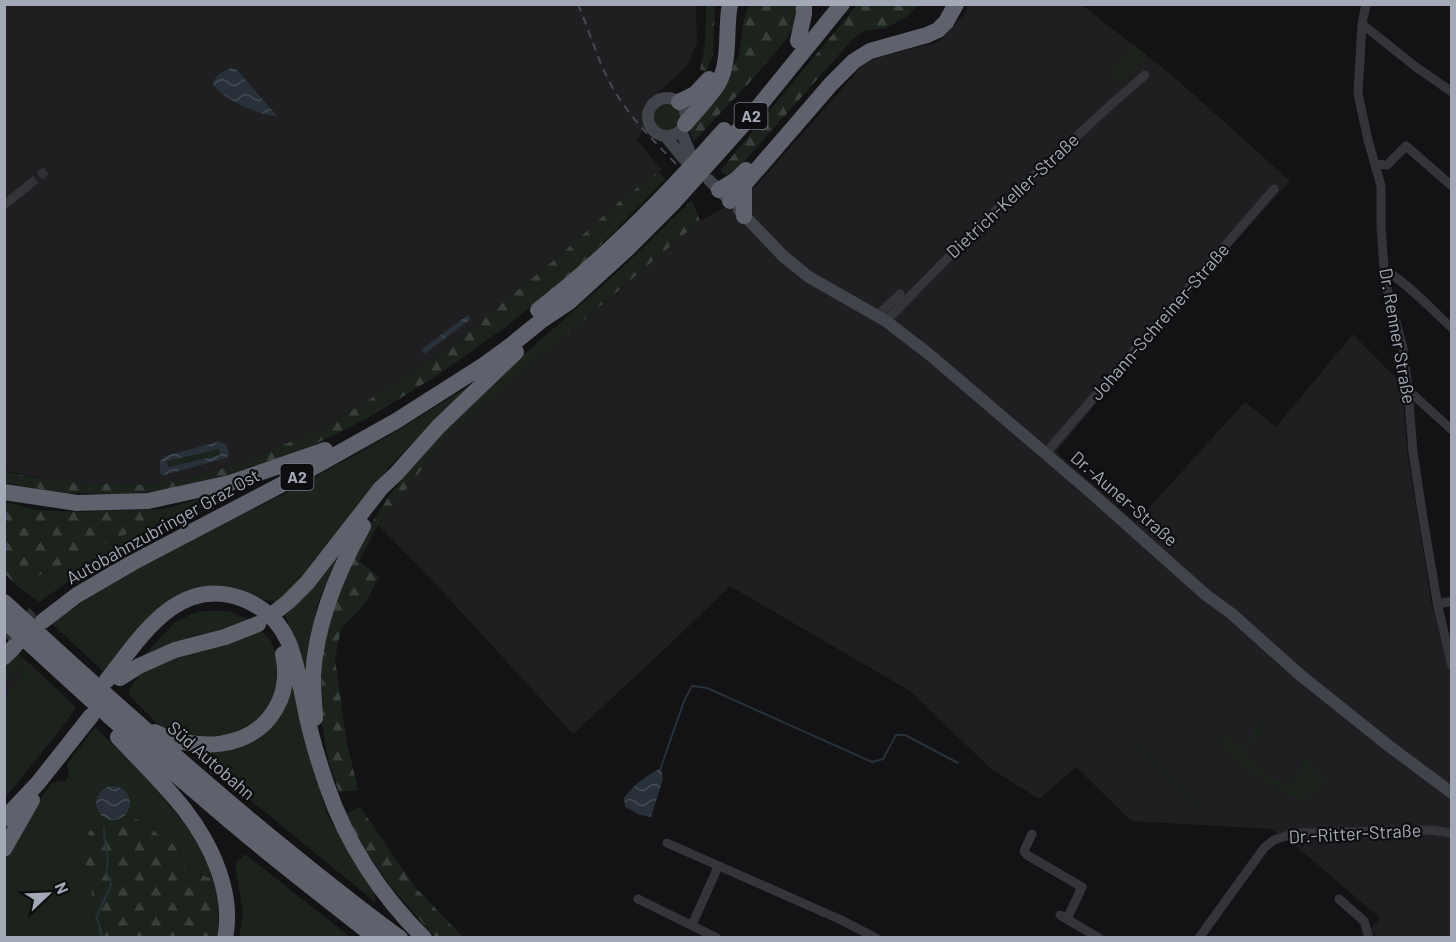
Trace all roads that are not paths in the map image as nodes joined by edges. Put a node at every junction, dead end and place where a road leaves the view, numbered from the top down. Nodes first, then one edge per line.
1 (719, 4) edge
2 (730, 4) edge
3 (804, 4) edge
4 (827, 4) edge
5 (842, 4) edge
6 (946, 4) edge
7 (956, 4) edge
8 (1366, 4) edge
9 (1362, 24) junction
10 (798, 41) junction
11 (1145, 75) dead end
12 (1452, 92) edge
13 (679, 102) junction
14 (683, 127) junction
15 (666, 137) junction
16 (714, 150) junction
17 (1375, 164) junction
18 (29, 185) tunnel mouth
19 (744, 185) junction
20 (1452, 186) edge
21 (1274, 189) dead end
22 (719, 190) junction
23 (670, 198) junction
24 (4, 205) edge
25 (744, 216) junction
26 (1385, 272) junction
27 (900, 294) dead end
28 (569, 302) junction
29 (881, 319) junction
30 (1452, 328) edge
31 (1408, 390) junction
32 (1452, 430) edge
33 (325, 450) junction
34 (1045, 454) junction
35 (396, 474) junction
36 (4, 492) edge
37 (1452, 601) edge
38 (4, 602) edge
39 (1438, 604) junction
40 (262, 615) junction
41 (4, 620) edge
42 (278, 632) junction
43 (56, 659) junction
44 (1452, 666) edge
45 (102, 683) junction
46 (90, 710) junction
47 (135, 722) junction
48 (114, 726) junction
49 (319, 758) junction
50 (38, 783) junction
51 (1452, 793) edge
52 (4, 803) edge
53 (4, 819) edge
54 (1452, 833) edge
55 (1032, 834) dead end
56 (667, 843) dead end
57 (4, 849) edge
58 (718, 867) junction
59 (638, 899) dead end
60 (1339, 899) dead end
61 (692, 925) junction
62 (225, 938) edge
63 (376, 938) edge
64 (400, 938) edge
65 (424, 938) edge
66 (717, 938) edge
67 (876, 938) edge
68 (1099, 938) edge
69 (1199, 938) edge
70 (1369, 938) edge

1 - 13 highway
2 - 14 highway
3 - 10 highway
4 - 10 highway, Autobahnzubringer Graz Ost / A2
5 - 16 highway, Autobahnzubringer Graz Ost / A2
6 - 22 highway
7 - 19 highway
8 - 9 street, Dr. Renner Straße
9 - 12 street
9 - 17 street, Dr. Renner Straße
10 - 16 highway, Autobahnzubringer Graz Ost / A2
11 - 29 street, Dietrich-Keller-Straße
13 - 14 main road
13 - 15 main road
14 - 15 main road
14 - 15 main road
16 - 23 highway, Autobahnzubringer Graz Ost / A2
17 - 20 street
17 - 26 street, Dr. Renner Straße
18 - 24 street
19 - 22 highway
19 - 25 highway
21 - 34 street, Johann-Schreiner-Straße
22 - 25 main road, Dr.-Auner-Straße
23 - 28 highway, Autobahnzubringer Graz Ost / A2
23 - 33 highway, Autobahnzubringer Graz Ost / A2
25 - 29 main road, Dr.-Auner-Straße
26 - 30 street
26 - 31 street, Dr. Renner Straße
27 - 29 street
28 - 33 highway, Autobahnzubringer Graz Ost / A2
28 - 35 highway
29 - 34 main road, Dr.-Auner-Straße
31 - 32 street
31 - 39 street, Dr. Renner Straße
33 - 36 highway
34 - 51 main road, Dr.-Auner-Straße
35 - 40 highway
35 - 49 highway
37 - 39 street
38 - 43 highway, Süd Autobahn
39 - 44 street, Dr. Renner Straße
40 - 42 highway
40 - 45 highway
40 - 45 highway
41 - 43 highway, Süd Autobahn
42 - 47 highway
42 - 49 highway
43 - 45 highway, Süd Autobahn
45 - 46 highway, Süd Autobahn
45 - 47 highway, Süd Autobahn
46 - 48 highway, Süd Autobahn
46 - 50 highway
46 - 52 highway
47 - 64 highway, Süd Autobahn
48 - 62 highway
48 - 63 highway, Süd Autobahn
49 - 65 highway
50 - 53 highway
50 - 57 highway
54 - 69 street, Dr.-Ritter-Straße
55 - 68 street
56 - 58 street
58 - 61 street
58 - 67 street
59 - 61 street
60 - 70 street
61 - 66 street

